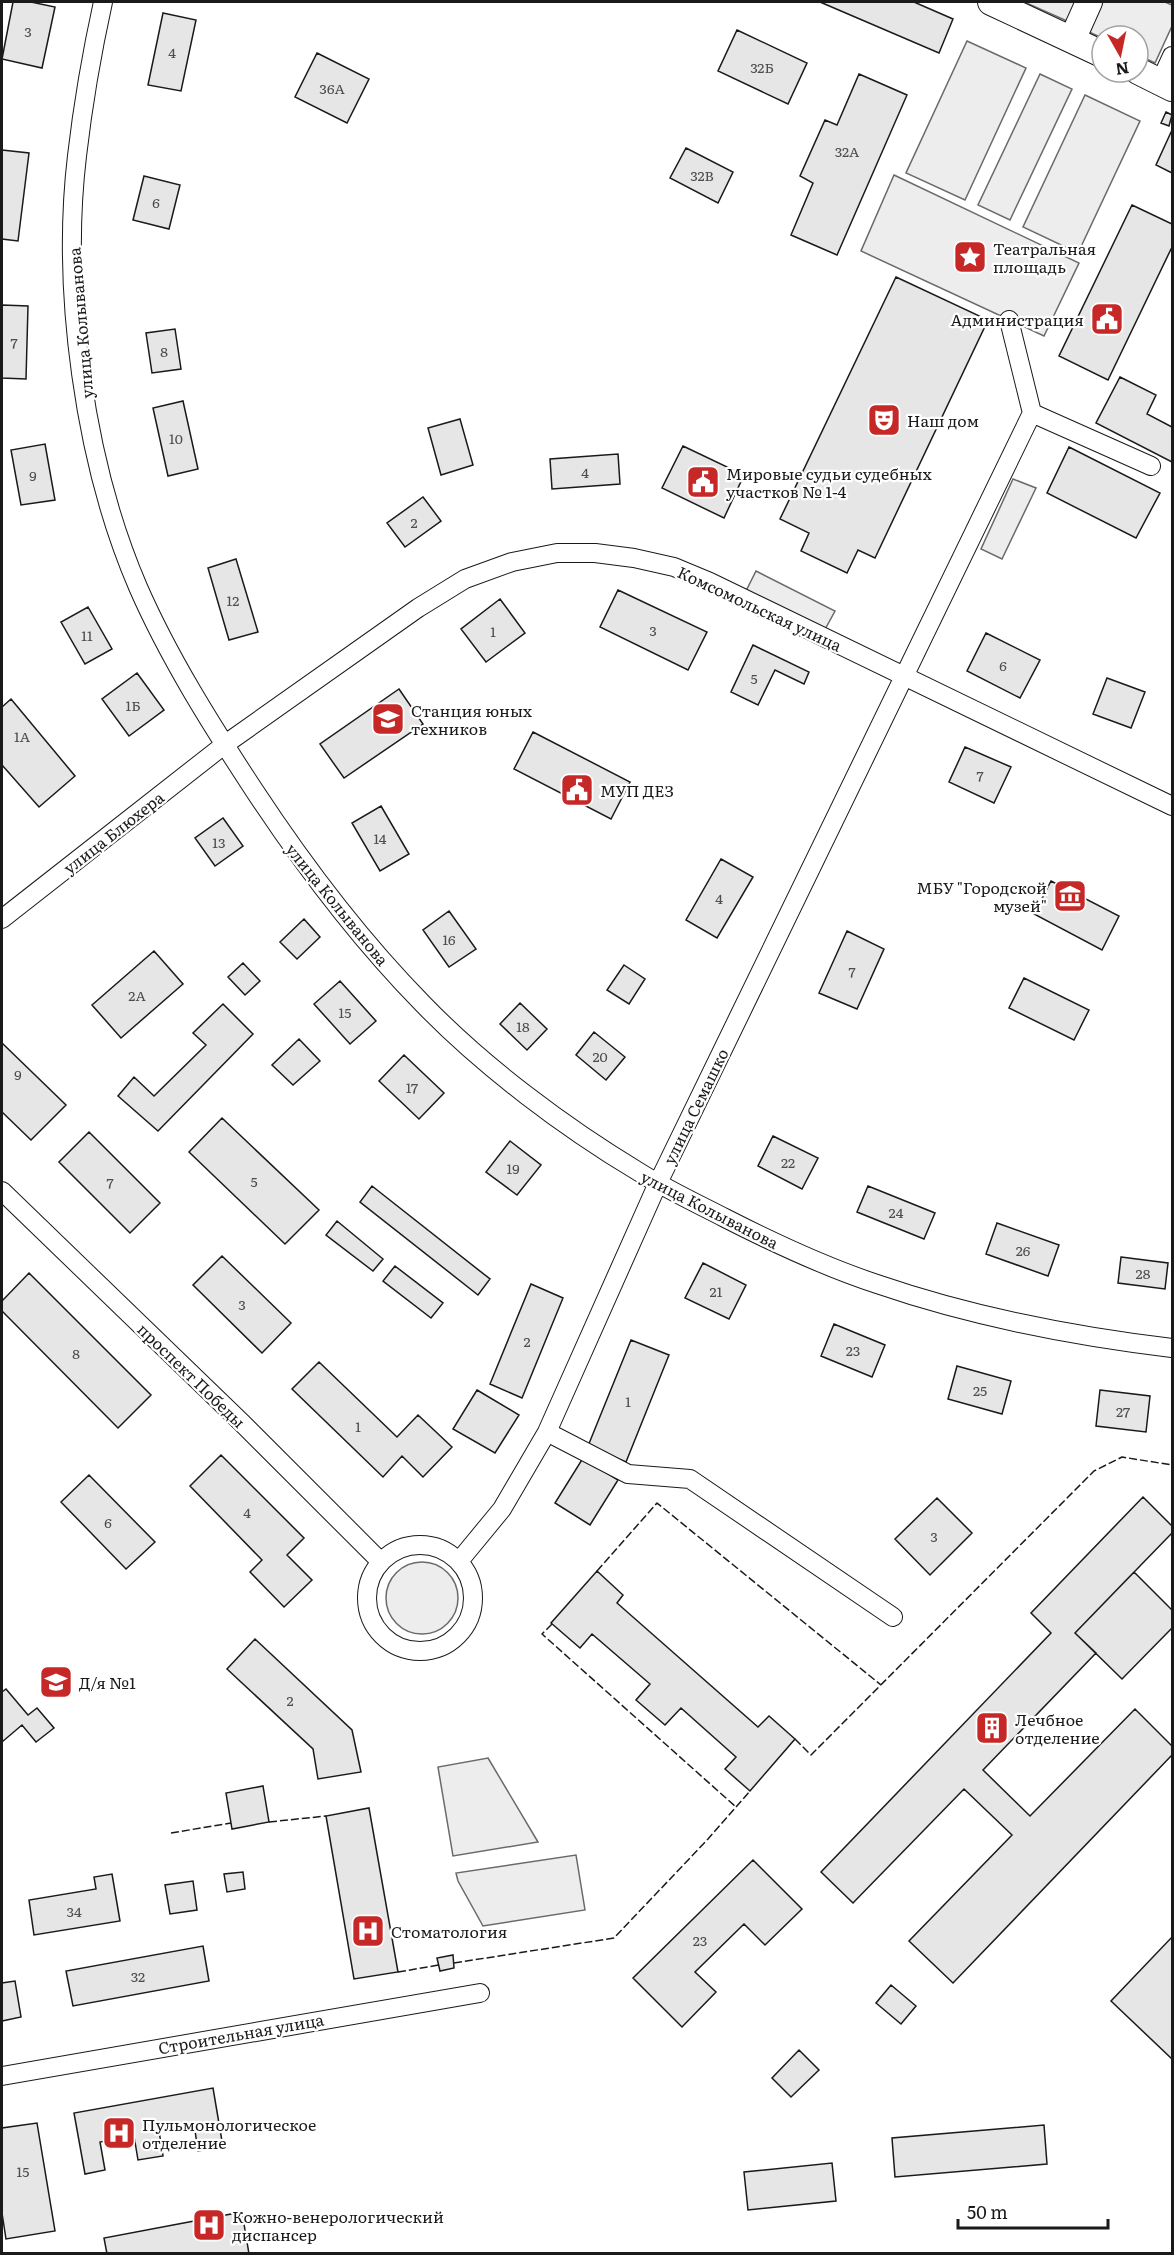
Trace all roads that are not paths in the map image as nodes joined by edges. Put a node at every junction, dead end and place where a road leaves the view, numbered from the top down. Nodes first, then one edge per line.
1 (103, 2) edge
2 (991, 2) edge
3 (1089, 2) edge
4 (1072, 40) junction
5 (1090, 48) edge
6 (1173, 56) edge
7 (1157, 80) edge
8 (1009, 320) dead end
9 (1032, 413) junction
10 (1150, 466) dead end
11 (904, 676) junction
12 (224, 745) junction
13 (1173, 806) edge
14 (2, 920) edge
15 (658, 1183) junction
16 (2, 1191) edge
17 (1173, 1348) edge
18 (547, 1432) junction
19 (460, 1560) junction
20 (381, 1562) junction
21 (893, 1617) dead end
22 (480, 1993) dead end
23 (2, 2076) edge

1 - 12 street, улица Колыванова
2 - 4 street
3 - 4 street
4 - 5 street
6 - 7 street
8 - 9 street
9 - 10 street
9 - 11 street, улица Семашко
11 - 12 street, Комсомольская улица
11 - 13 street, Комсомольская улица
11 - 15 street, улица Семашко
12 - 14 street, улица Блюхера
12 - 15 street, улица Колыванова
15 - 17 street, улица Колыванова
15 - 18 street, улица Семашко
16 - 20 street, проспект Победы
18 - 19 street, улица Семашко
18 - 21 street
19 - 20 street
19 - 20 street
22 - 23 street, Строительная улица

